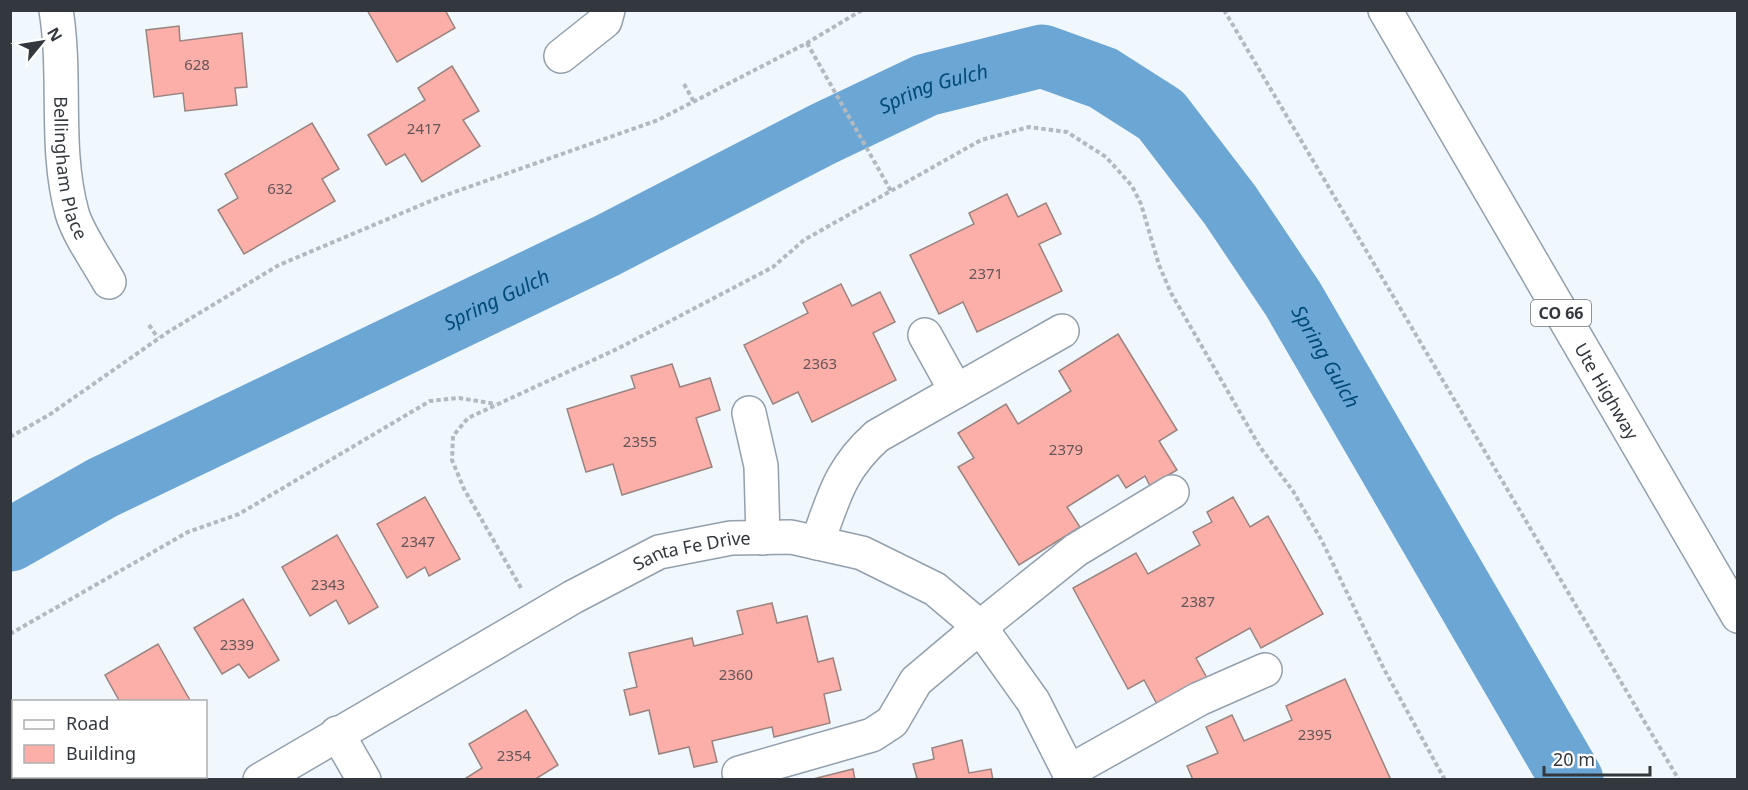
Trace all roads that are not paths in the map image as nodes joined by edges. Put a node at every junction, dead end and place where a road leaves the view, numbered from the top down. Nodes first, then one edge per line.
1 (56, 10) edge
2 (608, 10) edge
3 (1385, 10) edge
4 (561, 56) dead end
5 (109, 282) dead end
6 (1062, 331) dead end
7 (925, 335) dead end
8 (956, 391) junction
9 (749, 412) dead end
10 (1172, 492) dead end
11 (763, 538) junction
12 (817, 543) junction
13 (1737, 616) edge
14 (980, 627) junction
15 (1265, 670) dead end
16 (338, 734) junction
17 (739, 773) dead end
18 (1072, 775) edge
19 (260, 780) edge
20 (364, 780) edge

1 - 5 street, Bellingham Place
2 - 4 street
3 - 13 street, Ute Highway / CO 66
6 - 8 street
7 - 8 street
8 - 12 street
9 - 11 street
10 - 14 street
11 - 12 street, Santa Fe Drive
11 - 16 street, Santa Fe Drive
12 - 14 street, Santa Fe Drive
14 - 17 street
14 - 18 street, Santa Fe Drive
15 - 18 street
16 - 19 street, Santa Fe Drive
16 - 20 street

